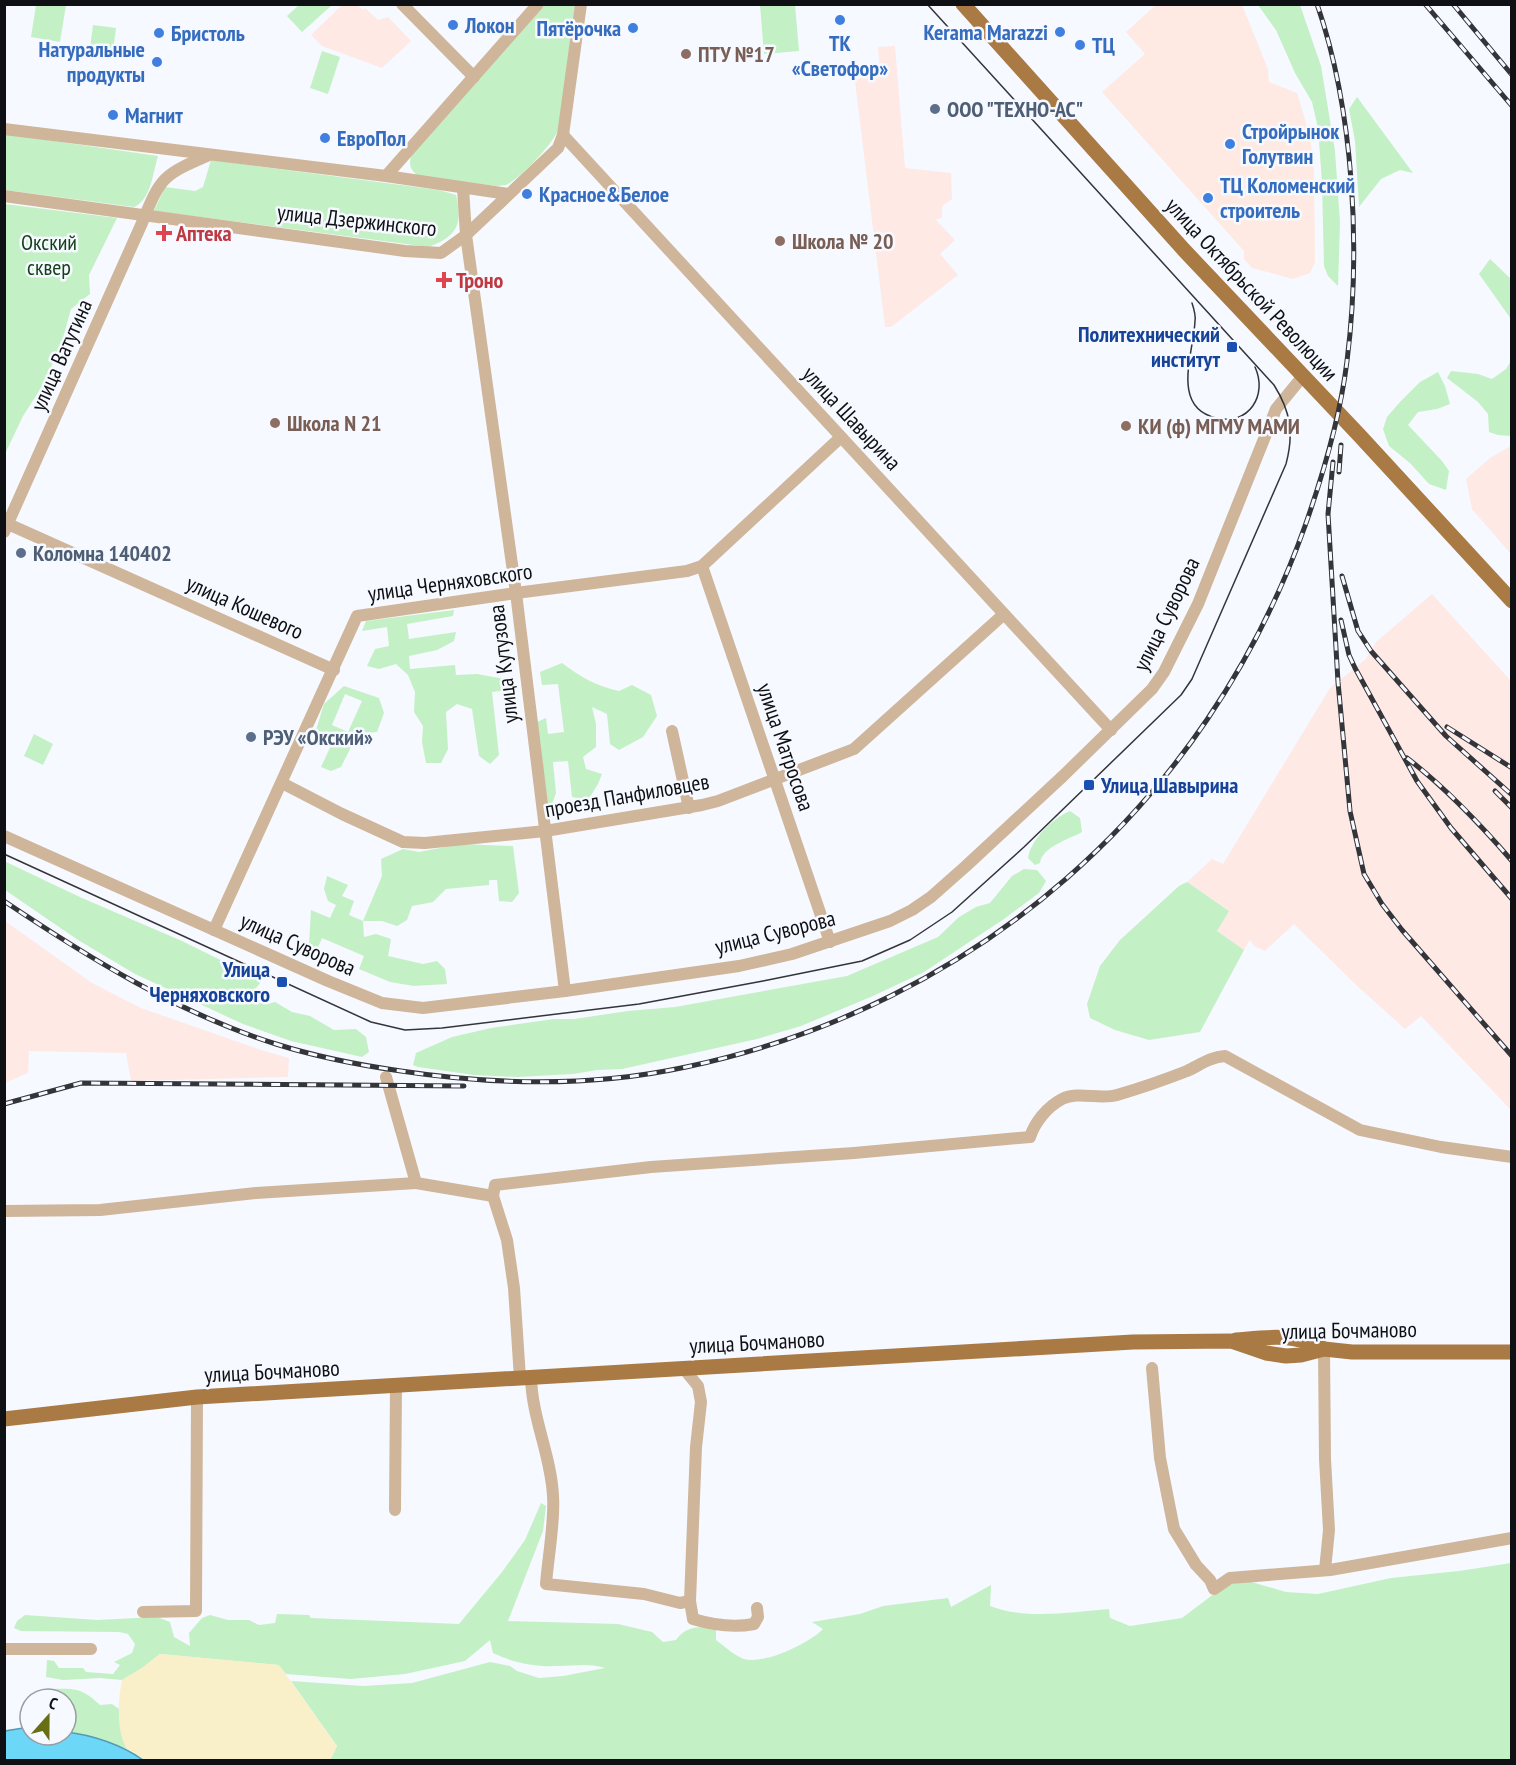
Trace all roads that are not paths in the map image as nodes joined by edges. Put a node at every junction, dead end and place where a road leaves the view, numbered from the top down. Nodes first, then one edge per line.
1 (402, 4) edge
2 (538, 4) edge
3 (581, 4) edge
4 (963, 4) edge
5 (474, 77) junction
6 (4, 129) edge
7 (563, 135) junction
8 (210, 154) junction
9 (386, 176) junction
10 (463, 188) junction
11 (508, 194) junction
12 (4, 196) edge
13 (146, 214) junction
14 (466, 235) junction
15 (1303, 376) junction
16 (841, 437) junction
17 (6, 528) edge
18 (702, 566) junction
19 (516, 592) junction
20 (1512, 601) edge
21 (1004, 614) junction
22 (334, 670) junction
23 (1111, 730) junction
24 (672, 731) dead end
25 (774, 778) junction
26 (282, 783) junction
27 (689, 808) junction
28 (545, 831) junction
29 (4, 836) edge
30 (214, 930) junction
31 (830, 942) junction
32 (565, 991) junction
33 (386, 1077) dead end
34 (1512, 1157) edge
35 (416, 1182) junction
36 (494, 1196) junction
37 (4, 1211) edge
38 (1324, 1349) junction
39 (1512, 1352) edge
40 (1152, 1368) dead end
41 (684, 1369) junction
42 (525, 1377) junction
43 (396, 1386) junction
44 (197, 1397) junction
45 (4, 1419) edge
46 (395, 1510) dead end
47 (1512, 1538) edge
48 (1325, 1570) junction
49 (690, 1601) junction
50 (758, 1608) dead end
51 (143, 1612) dead end
52 (4, 1649) edge
53 (91, 1649) dead end

1 - 5 street
2 - 5 street, улица Дзержинского
3 - 7 street, улица Дзержинского
4 - 15 main road, улица Октябрьской Революции
5 - 9 street, улица Дзержинского
6 - 8 street, улица Дзержинского
7 - 11 street, улица Дзержинского
7 - 16 street, улица Шавырина
8 - 9 street, улица Дзержинского
8 - 13 street, улица Ватутина
9 - 10 street
10 - 11 street
10 - 14 street, улица Кутузова
11 - 14 street, улица Дзержинского
12 - 13 street, улица Дзержинского
13 - 14 street, улица Дзержинского
13 - 17 street, улица Ватутина
14 - 19 street, улица Кутузова
15 - 20 main road, улица Октябрьской Революции
15 - 23 street, улица Суворова
16 - 18 street, улица Черняховского
16 - 21 street, улица Шавырина
17 - 22 street, улица Кошевого
18 - 19 street, улица Черняховского
18 - 25 street, улица Матросова
19 - 22 street, улица Черняховского
19 - 28 street, улица Кутузова
21 - 23 street, улица Шавырина
21 - 25 street, проезд Панфиловцев
22 - 26 street, улица Черняховского
23 - 31 street, улица Суворова
24 - 27 street
25 - 27 street, проезд Панфиловцев
25 - 31 street, улица Матросова
26 - 28 street, проезд Панфиловцев
26 - 30 street, улица Черняховского
27 - 28 street, проезд Панфиловцев
28 - 32 street, улица Кутузова
29 - 30 street, улица Суворова
30 - 32 street, улица Суворова
31 - 32 street, улица Суворова
33 - 35 street
34 - 36 street
35 - 36 street
35 - 37 street
36 - 42 street
38 - 39 main road, улица Бочманово
38 - 41 main road, улица Бочманово
38 - 48 street
40 - 48 street
41 - 42 main road, улица Бочманово
41 - 49 street
42 - 43 main road, улица Бочманово
42 - 49 street
43 - 44 main road, улица Бочманово
43 - 46 street
44 - 45 main road, улица Бочманово
44 - 51 street
47 - 48 street
49 - 50 street
52 - 53 street

